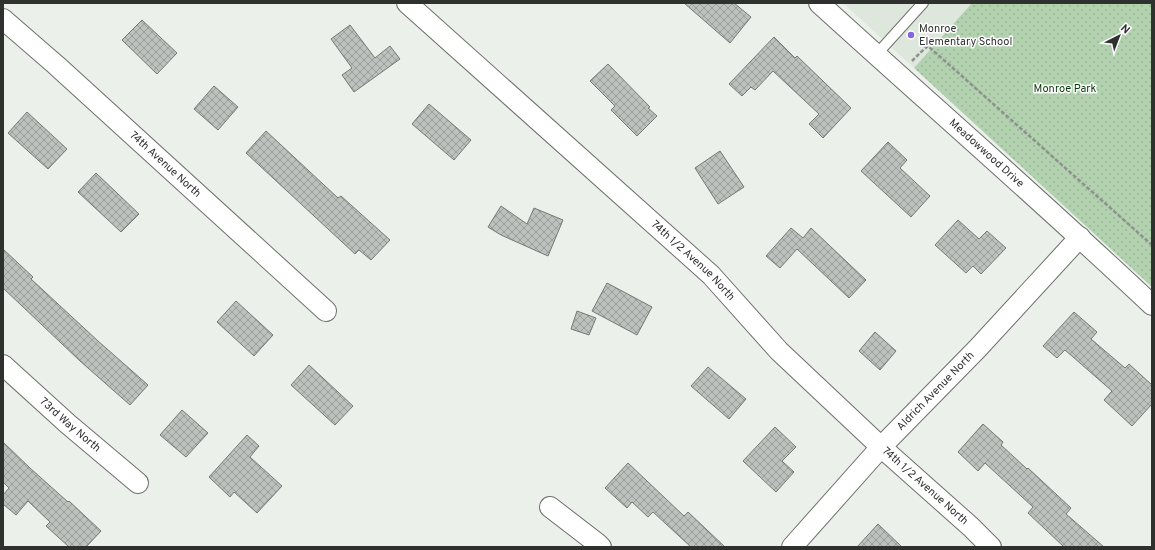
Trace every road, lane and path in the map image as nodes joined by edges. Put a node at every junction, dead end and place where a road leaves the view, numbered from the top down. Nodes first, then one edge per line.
1 (407, 3) edge
2 (819, 3) edge
3 (922, 3) edge
4 (3, 19) edge
5 (876, 55) junction
6 (898, 75) junction
7 (1080, 237) junction
8 (1152, 245) edge
9 (1152, 306) edge
10 (326, 311) dead end
11 (3, 365) edge
12 (881, 447) junction
13 (138, 483) dead end
14 (550, 507) dead end
15 (601, 547) edge
16 (792, 547) edge
17 (991, 547) edge

1 - 12 street, 74th 1/2 Avenue North
2 - 5 street, Meadowwood Drive
3 - 5 lane
4 - 10 street, 74th Avenue North
5 - 6 street, Meadowwood Drive
6 - 7 street, Meadowwood Drive
6 - 8 path
7 - 9 street, Meadowwood Drive
7 - 12 street, Aldrich Avenue North
11 - 13 street, 73rd Way North
12 - 16 street, Aldrich Avenue North
12 - 17 street, 74th 1/2 Avenue North
14 - 15 street

